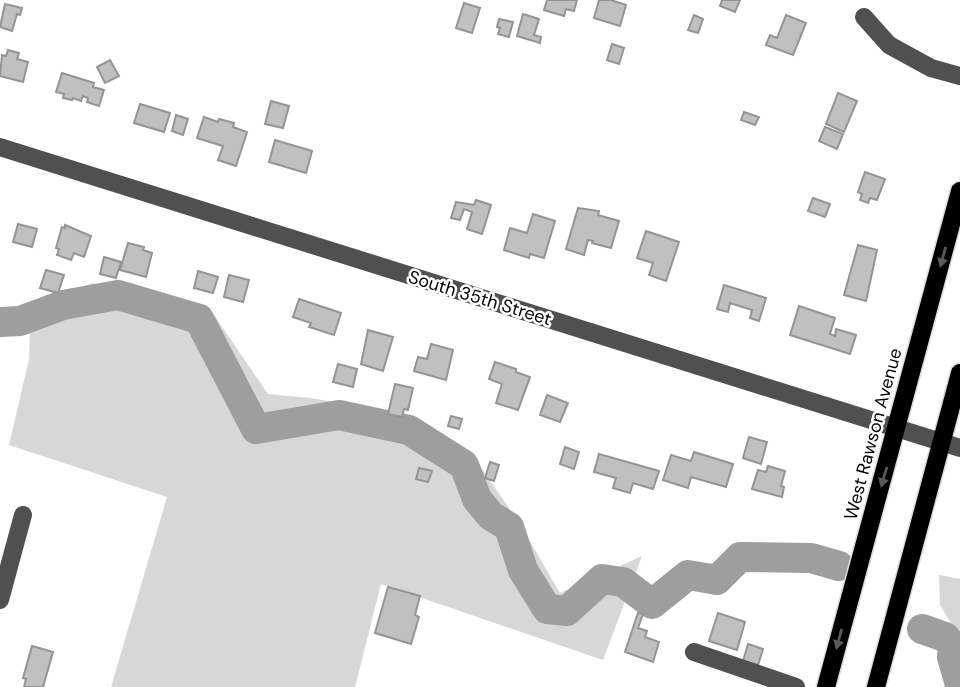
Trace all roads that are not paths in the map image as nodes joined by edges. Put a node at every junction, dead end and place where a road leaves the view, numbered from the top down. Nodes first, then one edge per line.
1 (864, 17) dead end
2 (960, 76) edge
3 (0, 147) edge
4 (960, 191) edge
5 (960, 373) edge
6 (897, 429) junction
7 (941, 442) junction
8 (960, 449) edge
9 (23, 515) dead end
10 (0, 600) edge
11 (694, 652) dead end
12 (796, 687) edge
13 (826, 687) edge
14 (876, 687) edge

1 - 2 street
3 - 6 street, South 35th Street
4 -> 6 main road, West Rawson Avenue
5 - 7 main road
6 - 7 street, South 35th Street
6 -> 13 main road, West Rawson Avenue
7 - 8 street, South 35th Street
7 - 14 main road
9 - 10 street
11 - 12 street

